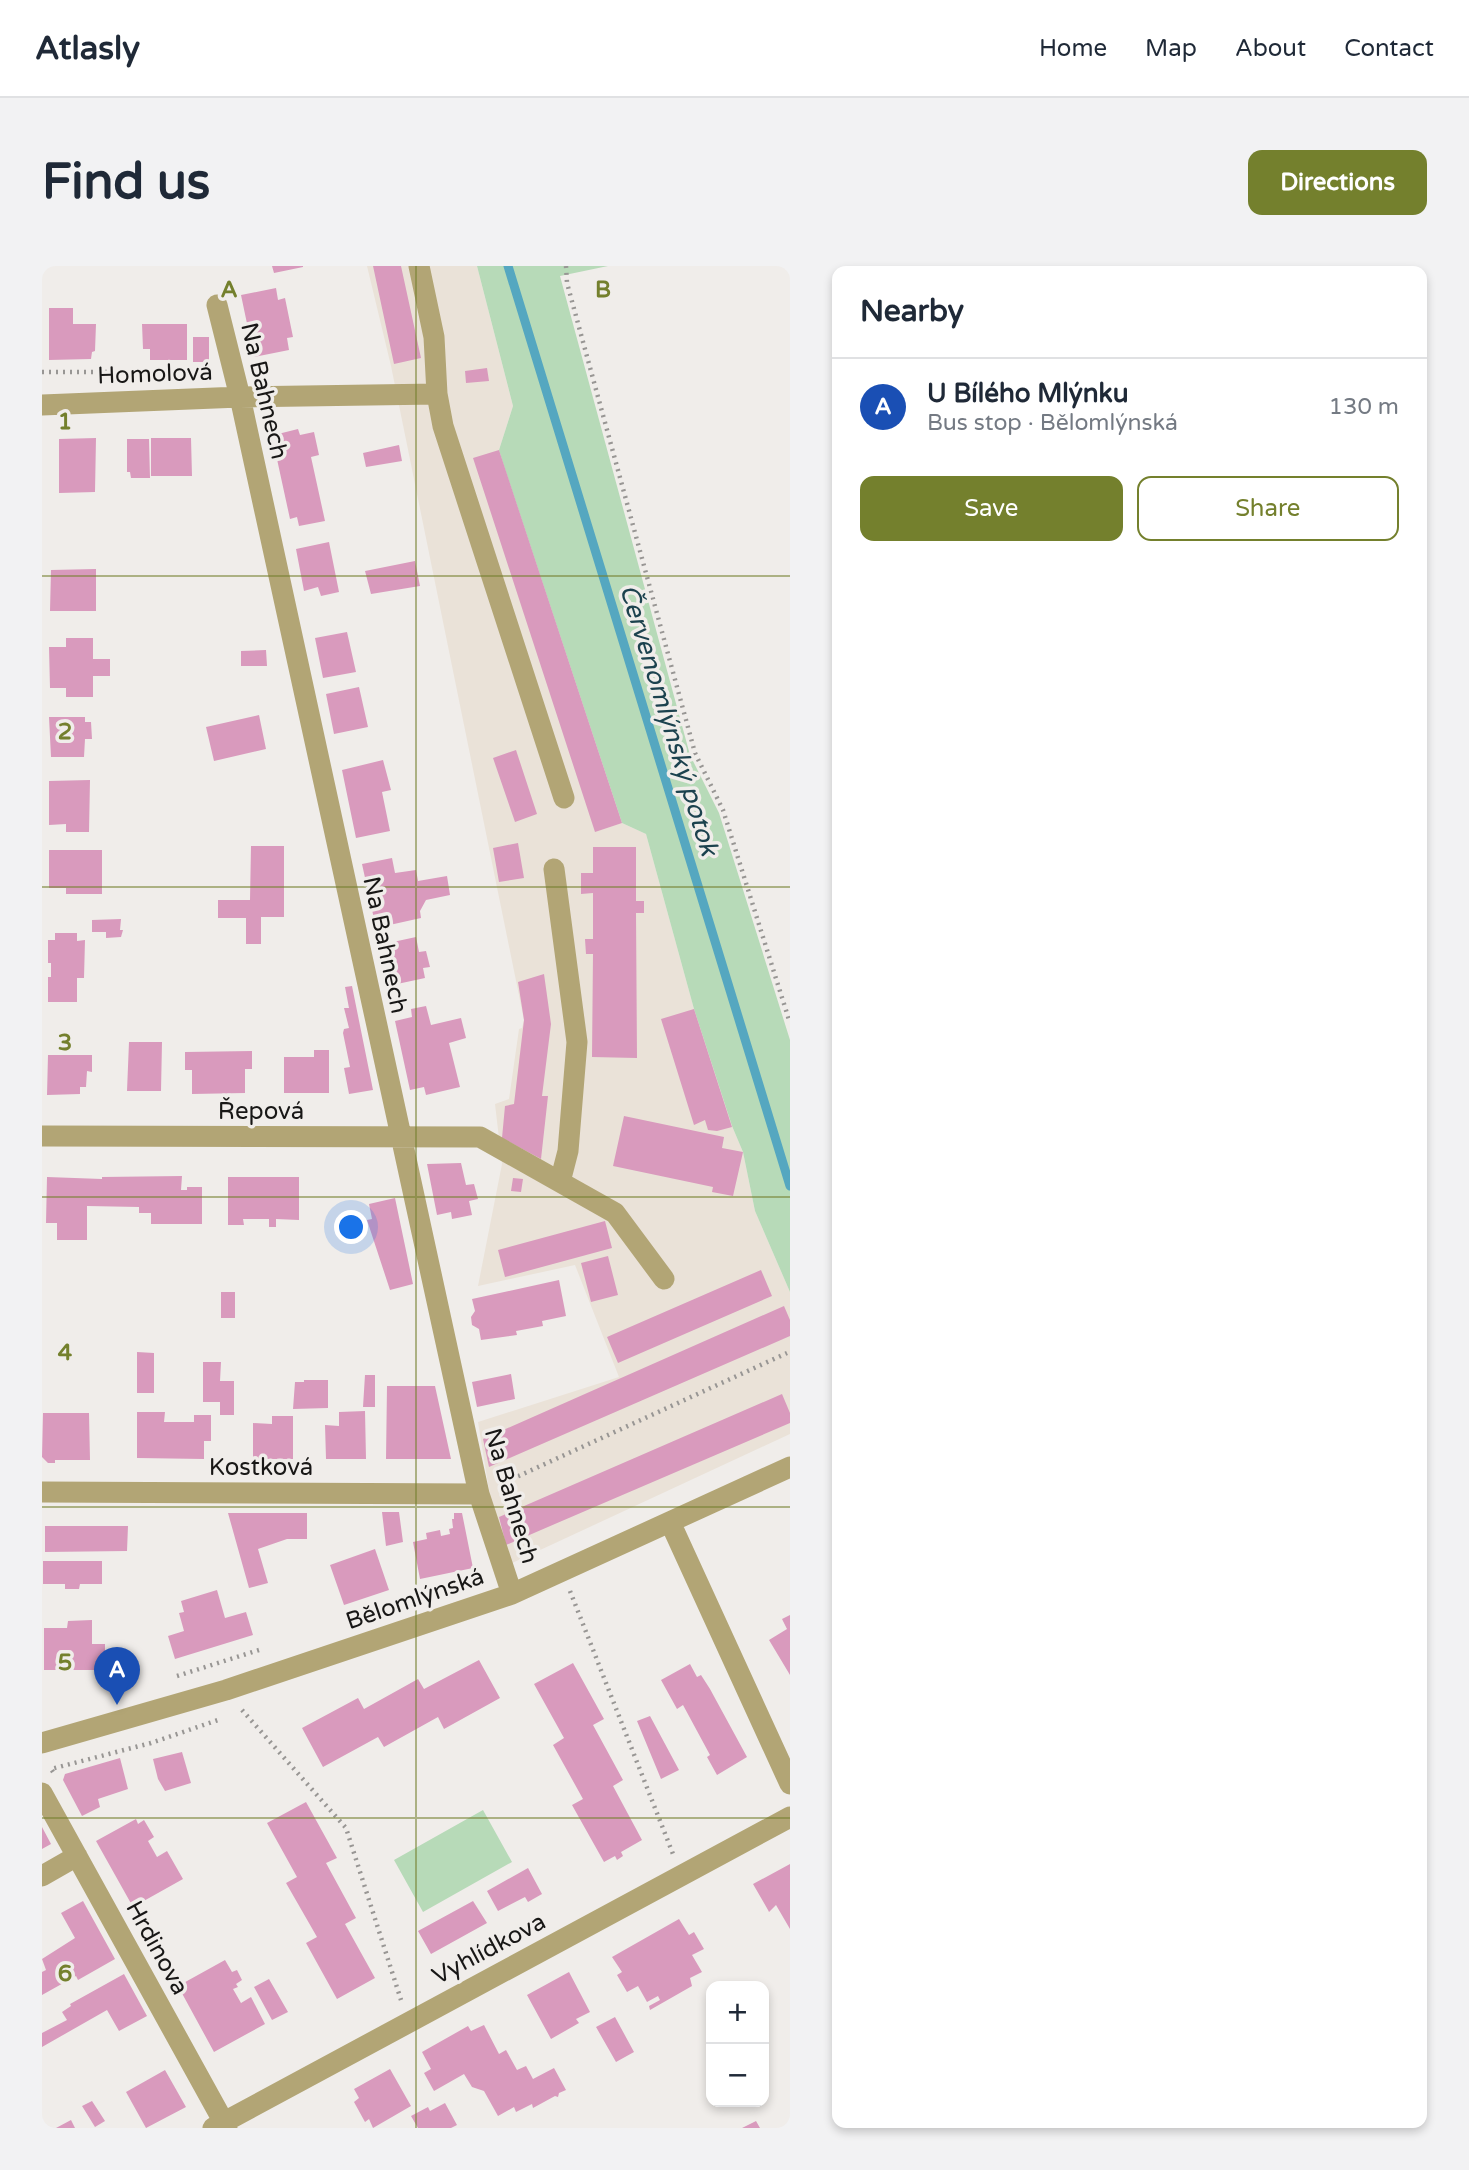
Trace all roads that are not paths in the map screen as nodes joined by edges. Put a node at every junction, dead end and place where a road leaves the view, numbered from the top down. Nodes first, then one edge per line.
1 (419, 266) edge
2 (217, 305) dead end
3 (437, 394) junction
4 (240, 397) junction
5 (42, 405) edge
6 (564, 798) dead end
7 (554, 869) dead end
8 (42, 1136) edge
9 (400, 1139) junction
10 (560, 1182) junction
11 (664, 1279) dead end
12 (790, 1467) edge
13 (42, 1492) edge
14 (480, 1494) junction
15 (670, 1522) junction
16 (512, 1594) junction
17 (42, 1743) edge
18 (790, 1784) edge
19 (42, 1793) edge
20 (790, 1817) edge
21 (77, 1856) junction
22 (42, 1876) edge
23 (221, 2126) edge

1 - 3 street
2 - 4 street, Na Bahnech
3 - 4 street, Homolová
3 - 6 street
4 - 5 street, Homolová
4 - 9 street, Na Bahnech
7 - 10 street
8 - 9 street, Řepová
9 - 10 street, Řepová
9 - 14 street, Na Bahnech
10 - 11 street
12 - 15 street, Bělomlýnská
13 - 14 street, Kostková
14 - 16 street, Na Bahnech
15 - 16 street, Bělomlýnská
15 - 18 street
16 - 17 street, Bělomlýnská
19 - 21 street, Hrdinova
20 - 23 street, Vyhlídkova
21 - 22 street
21 - 23 street, Hrdinova

